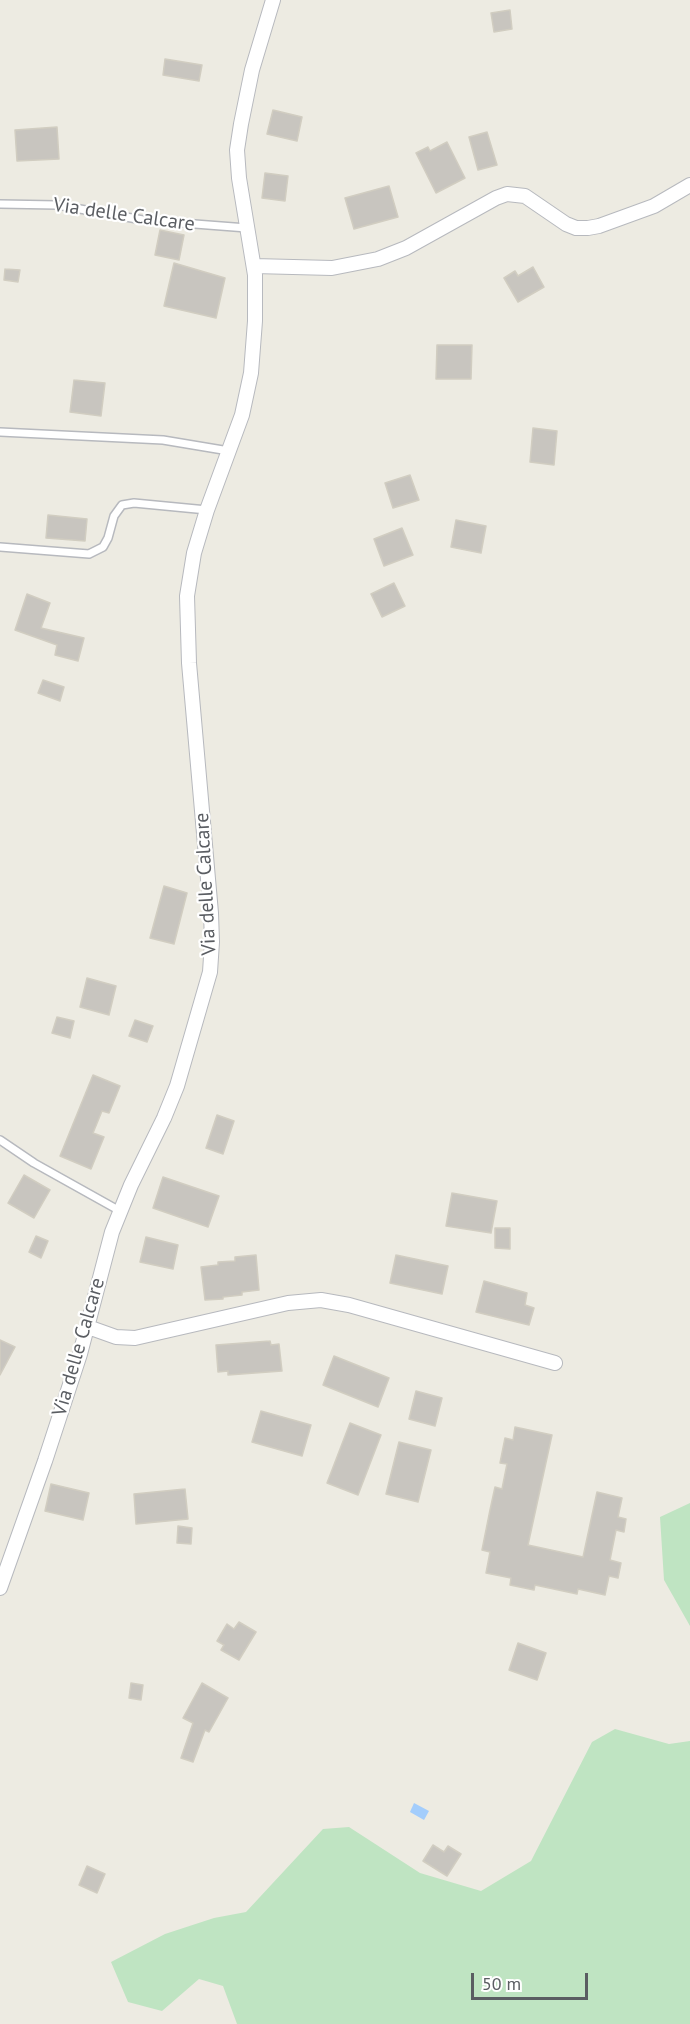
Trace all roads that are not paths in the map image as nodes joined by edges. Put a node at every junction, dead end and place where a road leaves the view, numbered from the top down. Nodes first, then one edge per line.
1 (273, 0) edge
2 (690, 185) edge
3 (0, 204) edge
4 (247, 228) junction
5 (254, 266) junction
6 (0, 432) edge
7 (229, 451) junction
8 (207, 510) junction
9 (0, 548) edge
10 (0, 1140) edge
11 (120, 1211) junction
12 (88, 1327) junction
13 (555, 1363) dead end
14 (0, 1588) edge

1 - 4 street, Via delle Calcare
2 - 5 street
3 - 4 lane, Via delle Calcare
4 - 5 street, Via delle Calcare
5 - 7 street, Via delle Calcare
6 - 7 lane
7 - 8 street, Via delle Calcare
8 - 9 lane
8 - 11 street, Via delle Calcare
10 - 11 lane
11 - 12 street, Via delle Calcare
12 - 13 street
12 - 14 street, Via delle Calcare

